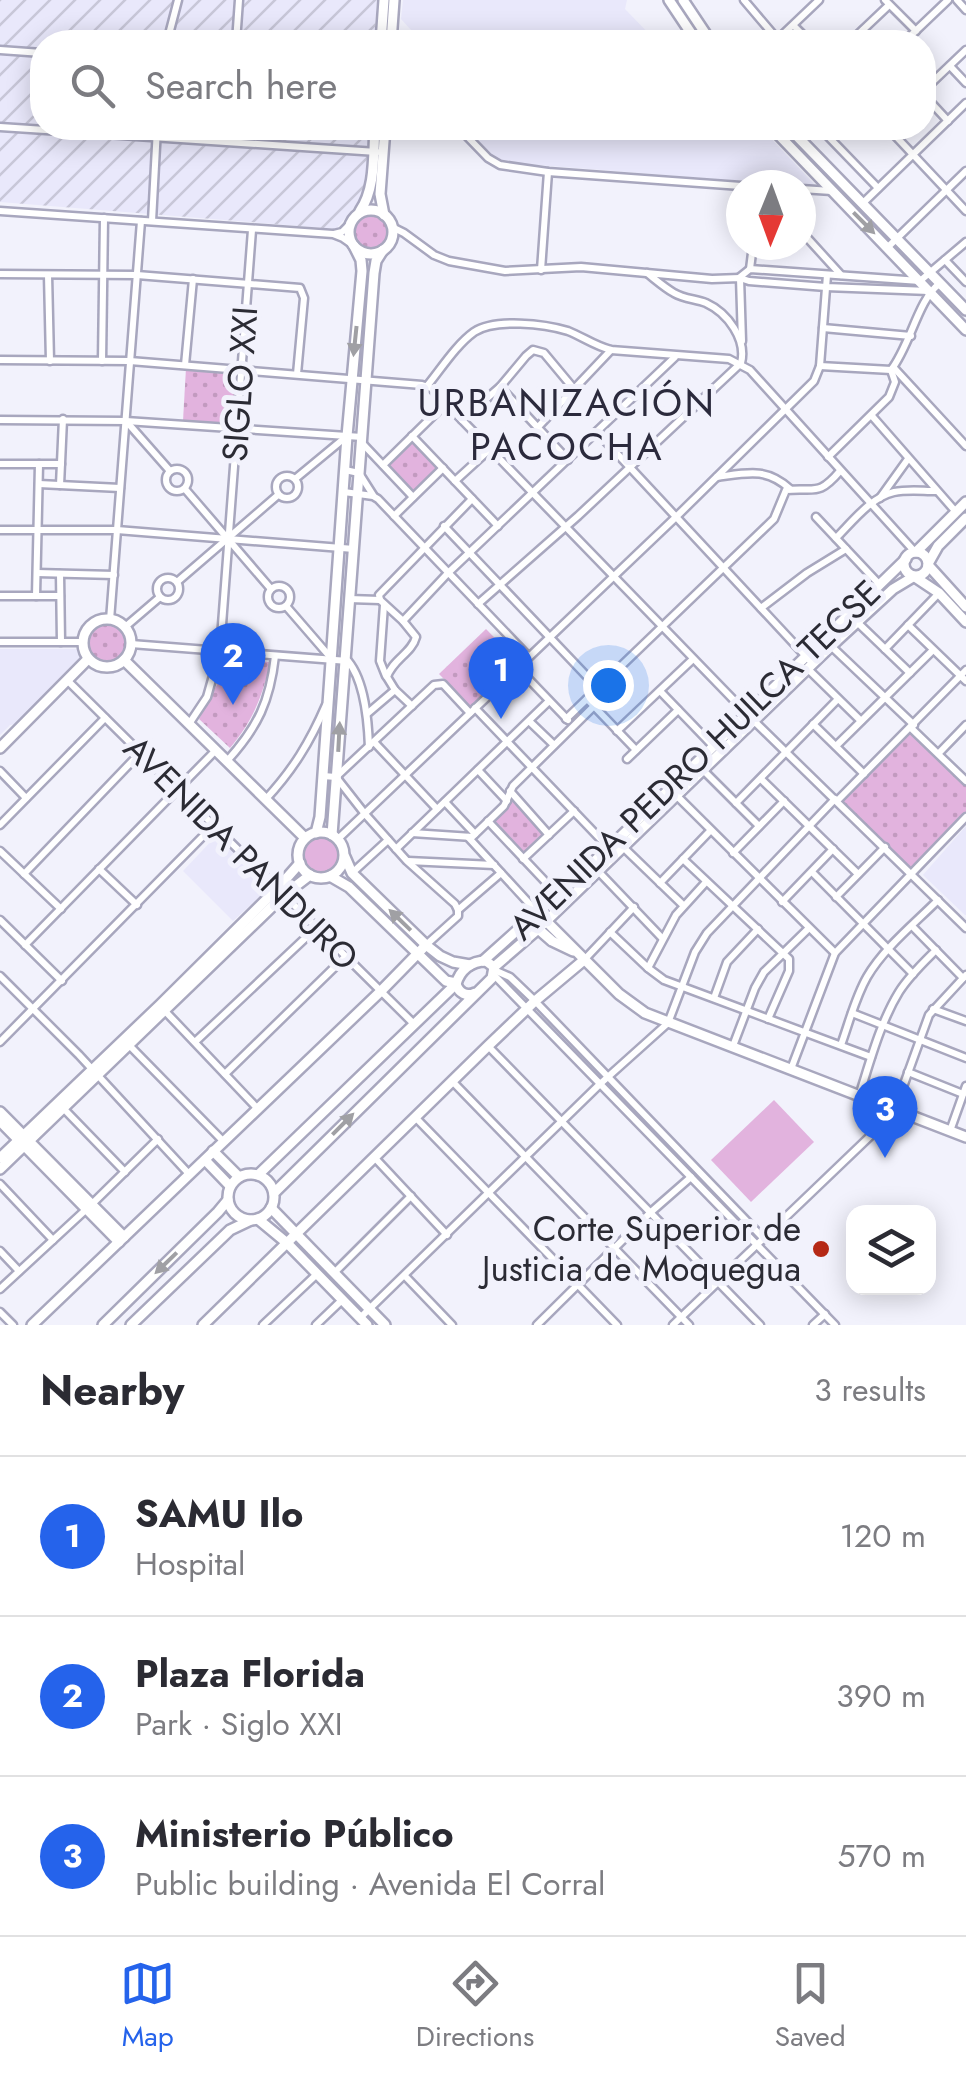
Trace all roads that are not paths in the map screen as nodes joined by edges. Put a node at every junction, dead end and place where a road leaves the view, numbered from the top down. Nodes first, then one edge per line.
1 (178, 0) edge
2 (239, 0) edge
3 (384, 0) edge
4 (394, 0) edge
5 (669, 0) edge
6 (682, 0) edge
7 (744, 0) edge
8 (948, 0) edge
9 (957, 0) edge
10 (816, 1) edge
11 (887, 2) edge
12 (966, 10) edge
13 (794, 26) junction
14 (170, 30) edge
15 (237, 30) edge
16 (382, 30) edge
17 (392, 30) edge
18 (689, 30) edge
19 (703, 30) edge
20 (768, 30) edge
21 (789, 30) edge
22 (798, 30) edge
23 (863, 30) edge
24 (915, 30) edge
25 (917, 30) edge
26 (0, 50) edge
27 (966, 50) edge
28 (30, 52) edge
29 (949, 66) junction
30 (936, 80) edge
31 (966, 83) edge
32 (966, 103) edge
33 (936, 106) edge
34 (948, 121) junction
35 (0, 127) edge
36 (30, 129) edge
37 (936, 132) edge
38 (156, 140) edge
39 (188, 140) edge
40 (376, 140) edge
41 (381, 140) edge
42 (471, 140) edge
43 (784, 140) edge
44 (801, 140) edge
45 (832, 140) edge
46 (899, 140) edge
47 (927, 140) edge
48 (378, 152) junction
49 (912, 154) junction
50 (548, 172) junction
51 (966, 172) edge
52 (726, 185) edge
53 (878, 188) junction
54 (816, 191) edge
55 (946, 191) junction
56 (834, 192) junction
57 (863, 202) junction
58 (0, 211) edge
59 (966, 211) edge
60 (384, 215) junction
61 (104, 218) junction
62 (152, 220) junction
63 (353, 220) junction
64 (142, 221) junction
65 (392, 227) junction
66 (252, 230) junction
67 (333, 234) junction
68 (897, 239) junction
69 (966, 242) edge
70 (353, 246) junction
71 (888, 247) junction
72 (816, 248) edge
73 (383, 250) junction
74 (751, 260) edge
75 (945, 260) junction
76 (750, 269) junction
77 (541, 270) junction
78 (648, 273) junction
79 (0, 274) edge
80 (102, 274) junction
81 (930, 274) junction
82 (48, 275) junction
83 (137, 275) junction
84 (827, 275) junction
85 (842, 276) junction
86 (740, 278) junction
87 (194, 279) junction
88 (920, 281) junction
89 (966, 282) edge
90 (247, 283) junction
91 (826, 287) junction
92 (935, 288) junction
93 (966, 310) edge
94 (823, 328) junction
95 (966, 330) edge
96 (911, 336) junction
97 (742, 346) junction
98 (611, 350) junction
99 (676, 356) junction
100 (0, 360) edge
101 (50, 361) junction
102 (102, 361) junction
103 (130, 361) junction
104 (740, 363) junction
105 (185, 365) junction
106 (820, 366) junction
107 (241, 369) junction
108 (892, 369) junction
109 (297, 374) junction
110 (352, 380) junction
111 (366, 380) junction
112 (427, 386) junction
113 (500, 386) junction
114 (574, 390) junction
115 (446, 403) junction
116 (785, 411) junction
117 (872, 416) junction
118 (0, 420) edge
119 (64, 420) junction
120 (462, 420) junction
121 (126, 421) junction
122 (236, 428) junction
123 (538, 428) junction
124 (597, 432) junction
125 (346, 436) junction
126 (412, 436) junction
127 (362, 440) junction
128 (966, 446) edge
129 (490, 449) junction
130 (828, 457) junction
131 (908, 459) junction
132 (568, 460) junction
133 (0, 464) edge
134 (39, 464) junction
135 (62, 464) junction
136 (383, 466) junction
137 (630, 467) junction
138 (443, 468) junction
139 (345, 470) junction
140 (840, 471) junction
141 (170, 472) junction
142 (359, 472) junction
143 (717, 477) junction
144 (295, 479) junction
145 (456, 481) junction
146 (39, 484) junction
147 (60, 485) junction
148 (120, 488) junction
149 (185, 489) junction
150 (790, 489) junction
151 (937, 491) junction
152 (344, 492) junction
153 (532, 493) junction
154 (358, 494) junction
155 (278, 495) junction
156 (373, 496) junction
157 (413, 497) junction
158 (472, 498) junction
159 (879, 498) junction
160 (966, 502) edge
161 (871, 505) junction
162 (956, 512) junction
163 (394, 516) junction
164 (676, 516) junction
165 (816, 517) dead end
166 (966, 518) edge
167 (444, 526) junction
168 (498, 526) junction
169 (566, 526) junction
170 (0, 530) edge
171 (38, 530) junction
172 (117, 530) junction
173 (228, 538) junction
174 (836, 538) junction
175 (423, 547) junction
176 (340, 548) junction
177 (354, 549) junction
178 (846, 549) junction
179 (470, 553) junction
180 (912, 554) junction
181 (928, 564) junction
182 (724, 568) junction
183 (37, 573) junction
184 (60, 574) junction
185 (448, 574) junction
186 (114, 575) junction
187 (612, 576) junction
188 (914, 577) junction
189 (177, 582) junction
190 (880, 584) junction
191 (500, 585) junction
192 (271, 588) junction
193 (939, 593) junction
194 (0, 596) edge
195 (36, 596) junction
196 (60, 596) junction
197 (160, 597) junction
198 (350, 599) junction
199 (382, 602) junction
200 (478, 604) junction
201 (286, 606) junction
202 (966, 607) edge
203 (760, 608) junction
204 (110, 620) junction
205 (403, 621) junction
206 (858, 622) junction
207 (966, 622) edge
208 (908, 625) junction
209 (662, 626) junction
210 (125, 628) junction
211 (549, 636) junction
212 (0, 642) edge
213 (60, 642) junction
214 (83, 642) junction
215 (131, 644) junction
216 (831, 646) junction
217 (885, 649) junction
218 (933, 650) junction
219 (220, 651) junction
220 (275, 656) junction
221 (528, 656) junction
222 (88, 659) junction
223 (693, 659) junction
224 (124, 660) junction
225 (332, 660) junction
226 (344, 660) junction
227 (808, 663) junction
228 (517, 667) junction
229 (910, 673) junction
230 (964, 676) edge
231 (387, 677) junction
232 (68, 680) junction
233 (358, 685) junction
234 (342, 686) junction
235 (598, 688) junction
236 (395, 690) junction
237 (660, 691) junction
238 (885, 697) junction
239 (329, 699) junction
240 (587, 699) junction
241 (838, 699) junction
242 (549, 701) junction
243 (412, 706) junction
244 (594, 706) junction
245 (678, 710) junction
246 (472, 711) junction
247 (368, 714) junction
248 (750, 717) junction
249 (105, 718) junction
250 (566, 718) junction
251 (529, 721) junction
252 (861, 721) junction
253 (188, 724) junction
254 (813, 724) junction
255 (574, 726) junction
256 (913, 726) junction
257 (966, 726) edge
258 (617, 731) junction
259 (508, 742) junction
260 (372, 744) junction
261 (554, 745) junction
262 (712, 746) junction
263 (836, 746) junction
264 (0, 748) edge
265 (216, 750) junction
266 (636, 750) junction
267 (786, 752) junction
268 (140, 753) junction
269 (939, 754) junction
270 (627, 759) dead end
271 (227, 761) junction
272 (532, 768) junction
273 (702, 769) junction
274 (478, 770) junction
275 (0, 771) edge
276 (864, 774) junction
277 (405, 775) junction
278 (323, 776) junction
279 (336, 777) junction
280 (760, 778) junction
281 (966, 781) edge
282 (177, 789) junction
283 (510, 791) junction
284 (672, 792) junction
285 (26, 798) junction
286 (265, 800) junction
287 (836, 800) junction
288 (508, 801) junction
289 (784, 801) junction
290 (445, 802) junction
291 (736, 803) junction
292 (437, 809) junction
293 (574, 811) junction
294 (365, 814) junction
295 (966, 817) edge
296 (488, 822) junction
297 (0, 824) edge
298 (213, 826) junction
299 (760, 826) junction
300 (809, 826) junction
301 (710, 831) junction
302 (316, 832) junction
303 (412, 833) junction
304 (549, 835) junction
305 (472, 836) junction
306 (336, 837) junction
307 (305, 838) junction
308 (388, 840) junction
309 (396, 848) junction
310 (885, 848) junction
311 (616, 849) junction
312 (833, 849) junction
313 (0, 851) edge
314 (733, 853) junction
315 (344, 857) junction
316 (524, 859) junction
317 (682, 860) junction
318 (407, 861) junction
319 (300, 863) junction
320 (494, 865) junction
321 (99, 869) junction
322 (598, 871) junction
323 (812, 872) junction
324 (352, 873) junction
325 (501, 873) junction
326 (24, 874) junction
327 (858, 874) junction
328 (911, 874) junction
329 (310, 875) junction
330 (330, 876) junction
331 (758, 878) junction
332 (660, 882) junction
333 (706, 882) junction
334 (281, 892) junction
335 (557, 894) junction
336 (836, 897) junction
337 (938, 900) junction
338 (782, 902) junction
339 (137, 904) junction
340 (683, 905) junction
341 (732, 906) junction
342 (634, 907) junction
343 (61, 909) junction
344 (458, 910) junction
345 (533, 916) junction
346 (0, 920) edge
347 (542, 925) junction
348 (861, 925) junction
349 (912, 926) junction
350 (316, 928) junction
351 (809, 928) junction
352 (966, 928) edge
353 (758, 929) junction
354 (610, 932) junction
355 (662, 938) junction
356 (25, 945) junction
357 (426, 945) junction
358 (936, 950) junction
359 (888, 951) junction
360 (835, 953) junction
361 (418, 954) junction
362 (783, 954) junction
363 (345, 958) junction
364 (483, 960) junction
365 (584, 960) junction
366 (470, 964) junction
367 (648, 968) junction
368 (494, 970) junction
369 (913, 974) junction
370 (0, 976) edge
371 (964, 976) edge
372 (62, 982) junction
373 (456, 984) junction
374 (682, 986) junction
375 (381, 991) junction
376 (476, 993) junction
377 (714, 998) junction
378 (531, 1005) junction
379 (163, 1008) junction
380 (34, 1009) junction
381 (933, 1009) junction
382 (745, 1011) junction
383 (852, 1014) junction
384 (768, 1019) junction
385 (966, 1021) edge
386 (668, 1022) junction
387 (415, 1024) junction
388 (884, 1026) junction
389 (804, 1033) junction
390 (920, 1040) junction
391 (0, 1042) edge
392 (126, 1042) junction
393 (194, 1042) junction
394 (841, 1045) junction
395 (488, 1046) junction
396 (732, 1048) junction
397 (871, 1056) junction
398 (966, 1058) edge
399 (791, 1070) junction
400 (94, 1072) junction
401 (908, 1072) junction
402 (225, 1074) junction
403 (607, 1078) junction
404 (452, 1081) junction
405 (600, 1084) junction
406 (964, 1090) edge
407 (859, 1096) junction
408 (61, 1106) junction
409 (257, 1108) junction
410 (895, 1110) junction
411 (0, 1112) edge
412 (415, 1117) junction
413 (0, 1121) edge
414 (562, 1122) junction
415 (950, 1130) junction
416 (966, 1137) edge
417 (158, 1138) junction
418 (24, 1140) junction
419 (224, 1142) junction
420 (213, 1151) junction
421 (374, 1157) junction
422 (0, 1158) edge
423 (526, 1158) junction
424 (204, 1160) junction
425 (0, 1169) edge
426 (125, 1172) junction
427 (694, 1173) junction
428 (258, 1174) junction
429 (190, 1175) junction
430 (239, 1177) junction
431 (0, 1184) edge
432 (230, 1186) junction
433 (274, 1193) junction
434 (489, 1194) junction
435 (411, 1196) junction
436 (228, 1200) junction
437 (89, 1206) junction
438 (271, 1208) junction
439 (651, 1212) junction
440 (255, 1219) junction
441 (296, 1234) junction
442 (447, 1235) junction
443 (122, 1239) junction
444 (53, 1240) junction
445 (761, 1242) junction
446 (287, 1243) junction
447 (614, 1248) junction
448 (0, 1250) edge
449 (19, 1272) junction
450 (334, 1272) junction
451 (317, 1274) junction
452 (405, 1276) junction
453 (717, 1282) junction
454 (578, 1285) junction
455 (0, 1289) edge
456 (342, 1300) junction
457 (370, 1310) junction
458 (0, 1312) edge
459 (825, 1314) junction
460 (272, 1316) junction
461 (681, 1317) junction
462 (364, 1322) edge
463 (209, 1323) edge
464 (13, 1325) edge
465 (32, 1325) edge
466 (103, 1325) edge
467 (132, 1325) edge
468 (264, 1325) edge
469 (282, 1325) edge
470 (316, 1325) edge
471 (384, 1325) edge
472 (452, 1325) edge
473 (537, 1325) edge
474 (617, 1325) edge
475 (674, 1325) edge
476 (689, 1325) edge
477 (760, 1325) edge
478 (814, 1325) edge
479 (835, 1325) edge

1 - 14 street
2 - 15 street
3 - 16 street
4 - 17 street
5 - 18 street
6 - 19 street
7 - 20 street
8 - 25 street
9 - 12 street
10 - 13 street
11 - 23 street
11 - 24 street
13 - 21 street
13 - 22 street
26 - 28 street
27 - 29 street
29 - 30 street
29 - 31 street
32 - 34 street
33 - 34 street
34 - 37 street
35 - 36 street
38 - 62 street
39 - 48 street
40 - 48 street
41 - 48 street
42 - 50 street
43 - 56 street
44 - 57 street
45 - 53 street
46 - 49 street
47 - 49 street
48 - 60 street
48 - 63 street
49 - 53 street
49 - 55 street
50 - 52 street
50 - 77 street
51 - 55 street
53 - 57 street
54 - 56 street
55 - 59 street
55 - 68 street
56 -> 71 street
57 - 68 street
58 - 61 street
60 - 63 street
60 - 65 street
61 - 64 street
61 - 80 street
62 - 64 street
62 - 66 street
63 - 67 street
63 - 70 street
64 - 83 street
65 - 73 street
65 - 77 street
66 - 67 street
66 - 90 street, SIGLO XXI
67 - 70 street
68 - 71 street
68 - 81 street
69 - 75 street
70 - 73 street
70 -> 110 street
71 - 88 street
72 - 85 street
73 - 111 street
74 - 76 street
75 - 81 street
75 - 89 street
76 - 84 street
76 - 86 street
77 - 78 street
78 - 86 street
78 - 97 street
79 - 82 street
80 - 82 street
80 - 83 street
80 - 102 street
81 - 88 street
81 - 92 street
82 - 101 street
83 - 87 street
83 - 103 street
84 - 85 street
84 - 91 street
85 - 88 street
86 - 91 street
86 - 97 street
87 - 90 street
87 - 105 street
88 - 92 street
90 - 107 street, SIGLO XXI
90 - 109 street
91 - 92 street
91 - 94 street
92 - 93 street
92 - 95 street
92 - 96 street
94 - 96 street
94 - 106 street
96 - 108 street
97 - 104 street
98 - 99 street
98 - 112 street
98 - 114 street
99 - 104 street
99 - 124 street
100 - 101 street
101 - 102 street
102 - 103 street
103 - 105 street
103 - 121 street
104 - 116 street
104 - 137 street
105 - 107 street
106 - 108 street
106 - 116 street
107 - 109 street
107 - 122 street, SIGLO XXI
108 - 117 street
108 - 128 street
109 - 110 street
110 - 111 street
110 - 125 street
111 - 112 street
111 - 127 street
112 - 115 street
113 - 114 street
113 - 120 street
113 - 123 street
114 - 123 street
115 - 120 street
115 - 126 street
116 - 130 street
116 - 143 street
117 - 130 street
117 - 131 street
118 - 119 street
119 - 121 street
119 - 135 street
120 - 129 street
121 - 122 street
121 - 141 street
121 - 148 street
122 - 125 street
122 - 173 street, SIGLO XXI
123 - 132 street
124 - 132 street
124 - 137 street
125 - 127 street
125 - 139 street
125 - 144 street
126 - 136 street
126 - 138 street
127 - 136 street
127 - 142 street
129 - 145 street
129 - 153 street
130 - 140 street
131 - 151 street
131 - 159 street
132 - 153 street
133 - 134 street
134 - 135 street
134 - 146 street
135 - 147 street
136 - 157 street
137 - 164 street
137 - 169 street
138 - 145 street
138 - 157 street
139 - 142 street
139 - 152 street
140 - 150 street
140 - 161 street
141 - 149 street
141 - 149 street
142 - 154 street
142 - 156 street
143 - 150 street
143 - 164 street
144 - 155 street
144 - 155 street
145 - 158 street
146 - 147 street
146 - 171 street
147 - 148 street
148 - 172 street
149 - 173 street
150 - 182 street
151 - 159 street
151 - 162 street
152 - 154 street
152 - 176 street
153 - 168 street
153 - 169 street
154 - 156 street
154 - 177 street
155 - 173 street, SIGLO XXI
156 - 163 street
157 - 163 street
158 - 167 street
158 - 168 street
159 - 161 street
160 - 162 street, AVENIDA PEDRO HUILCA TECSE
161 - 174 street
161 - 180 street
162 - 180 street, AVENIDA PEDRO HUILCA TECSE
163 - 175 street
164 - 182 street
164 - 187 street
165 - 174 street
166 - 181 street
167 - 175 street
167 - 179 street
168 - 179 street
169 - 187 street
169 - 191 street
170 - 171 street
171 - 172 street
171 - 183 street
172 - 173 street
172 - 186 street
173 - 176 street
173 - 189 street, SIGLO XXI
173 - 192 street
173 - 219 street, SIGLO XXI
174 - 178 street
175 - 185 street
175 - 199 street
176 - 177 street
176 - 225 street
177 - 198 street
178 - 190 street
178 - 203 street
179 - 185 street
179 - 191 street
180 - 181 street
180 - 188 street
180 - 190 street, AVENIDA PEDRO HUILCA TECSE
181 - 188 street
181 - 202 street
182 - 203 street
182 - 209 street
183 - 184 street
183 - 195 street
184 - 186 street
184 - 196 street
185 - 200 street
185 - 205 street
186 - 204 street
187 - 209 street
187 - 211 street
188 - 193 street
188 - 206 street, AVENIDA PEDRO HUILCA TECSE
189 - 197 street
189 - 197 street
190 - 227 street, AVENIDA PEDRO HUILCA TECSE
191 - 200 street
191 - 211 street
192 - 201 street
192 - 201 street
193 - 207 street
193 - 208 street
194 - 195 street
195 - 196 street
196 - 213 street
197 - 210 street
198 - 199 street
198 - 226 street
199 - 205 street
199 - 231 street
200 - 221 street
201 - 225 street
203 - 227 street
204 - 210 street
204 - 214 street
205 - 231 street
206 - 216 street, AVENIDA PEDRO HUILCA TECSE
206 - 217 street
208 - 217 street
208 - 218 street
209 - 223 street
209 - 235 street
210 - 215 street
211 - 221 street
211 - 235 street
212 - 213 street
213 - 214 street
214 - 222 street
215 - 219 street
215 - 224 street
216 - 227 street, AVENIDA PEDRO HUILCA TECSE
216 - 238 street
217 - 229 street
218 - 229 street
218 - 230 street
219 - 220 street
219 - 253 street, SIGLO XXI
220 - 225 street
220 - 271 street
221 - 228 street
222 - 224 street
222 - 232 street
223 - 237 street
223 - 248 street
224 - 253 street
225 - 226 street
225 - 239 street
226 - 233 street
226 - 234 street
227 - 241 street
227 - 248 street, AVENIDA PEDRO HUILCA TECSE
228 - 242 street
228 - 246 street
229 - 238 street
230 - 256 street
231 - 236 street
232 - 249 street, AVENIDA PANDURO
232 - 264 street
233 - 234 street
233 - 247 street
279 -> 234 street
235 - 240 street
236 - 243 street
236 - 247 street
237 - 245 street
237 - 258 street
238 - 252 street
238 - 256 street
239 - 278 street
239 - 286 street
240 - 244 street
240 - 250 street
241 - 252 street
241 - 254 street
242 - 250 street
242 - 251 street
243 - 246 street
243 - 260 street
244 - 255 street
244 - 258 street
245 - 262 street
245 - 266 street
246 - 259 street
246 - 277 street
247 - 260 street
248 - 262 street, AVENIDA PEDRO HUILCA TECSE
248 - 267 street
248 - 273 street, AVENIDA PEDRO HUILCA TECSE
249 - 268 street, AVENIDA PANDURO
249 - 285 street
250 - 255 street
251 - 259 street
251 - 261 street
252 - 263 street
253 - 265 street
254 - 263 street
254 - 267 street
255 - 261 street
256 - 269 street
256 - 276 street
257 - 269 street
258 - 266 street
259 - 272 street
259 - 274 street
260 - 277 street
260 - 279 street
261 - 272 street
262 - 284 street, AVENIDA PEDRO HUILCA TECSE
263 - 276 street
265 - 271 street
265 - 282 street
266 - 270 street
267 - 280 street
267 - 287 street
268 - 282 street, AVENIDA PANDURO
268 - 326 street
269 - 281 street
271 - 286 street
272 - 283 street
272 - 293 street
273 - 284 street, AVENIDA PEDRO HUILCA TECSE
273 - 291 street
274 - 288 street
274 - 290 street
275 - 285 street
276 - 287 street
277 - 292 street
277 - 294 street
278 - 279 street
278 - 302 street
279 - 294 street
279 - 306 street
280 - 289 street
280 - 291 street
282 - 298 street, AVENIDA PANDURO
282 - 321 street
283 - 288 street
283 - 304 street
284 - 301 street
284 - 311 street, AVENIDA PEDRO HUILCA TECSE
285 - 297 street
286 - 307 street
287 - 300 street
287 - 310 street
288 - 296 street
289 - 299 street
289 - 300 street
290 - 292 street
290 - 305 street
291 - 299 street
292 - 303 street
293 - 304 street
293 - 311 street
294 - 306 street
294 - 308 street
295 - 328 street
296 - 305 street
296 - 316 street
298 - 334 street, AVENIDA PANDURO
298 - 339 street
299 - 314 street
300 - 312 street
300 - 331 street
301 - 314 street
301 - 317 street
302 - 306 street
302 - 307 street
303 - 305 street
303 - 309 street
304 - 316 street
305 - 320 street
306 - 315 street
307 - 319 street
308 - 309 street
308 - 324 street
309 - 318 street
310 - 327 street
310 - 328 street
311 - 322 street, AVENIDA PEDRO HUILCA TECSE
311 - 332 street
311 - 335 street, AVENIDA PEDRO HUILCA TECSE
312 - 323 street
312 - 327 street
313 - 326 street
314 - 331 street
315 - 324 street
315 - 330 street
316 - 335 street
317 - 332 street
317 - 333 street
318 - 320 street
318 - 344 street
319 - 329 street
319 - 334 street
320 - 325 street
321 - 339 street
321 - 343 street
322 - 342 street
322 - 347 street, AVENIDA PEDRO HUILCA TECSE
323 - 336 street
323 - 338 street
357 -> 324 street
325 - 344 street
325 - 345 street
326 - 343 street
327 - 336 street
328 - 337 street
328 - 348 street
329 - 330 street
329 - 334 street
330 - 361 street
331 - 338 street
331 - 341 street
332 - 340 street
333 - 340 street
333 - 341 street
334 - 350 street, AVENIDA PANDURO
334 - 379 street
335 - 345 street, AVENIDA PEDRO HUILCA TECSE
336 - 348 street
337 - 349 street
337 - 352 street
338 - 351 street
339 - 372 street
340 - 355 street
341 - 353 street
341 - 374 street
342 - 354 street
342 - 355 street
343 - 356 street
344 - 357 street
345 - 347 street
345 - 364 street, AVENIDA PEDRO HUILCA TECSE
346 - 356 street
347 - 365 street
347 - 368 street, AVENIDA PEDRO HUILCA TECSE
348 - 359 street
348 - 360 street
349 - 358 street
349 - 359 street
350 - 363 street, AVENIDA PANDURO
350 - 393 street
351 - 360 street
351 - 362 street
353 - 362 street
353 - 377 street
354 - 365 street
354 - 367 street
355 - 367 street
356 - 372 street
357 - 361 street
357 - 366 street
358 - 369 street
358 - 371 street
359 - 369 street
359 - 383 street
360 - 389 street
361 - 373 street
361 - 375 street
362 - 382 street
362 - 384 street
363 - 375 street, AVENIDA PANDURO
363 - 402 street
364 - 366 street
364 - 368 street
365 - 378 street
365 - 386 street
366 - 373 street
367 - 374 street
368 - 376 street, AVENIDA PEDRO HUILCA TECSE
368 - 378 street
369 - 388 street
370 - 380 street
371 - 381 street
372 - 380 street
373 - 376 street
373 - 387 street
374 - 377 street
374 - 386 street
375 - 387 street, AVENIDA PANDURO
375 - 409 street
433 -> 376 street
377 - 382 street
378 - 395 street
378 - 403 street
378 - 405 street
379 - 392 street
379 - 393 street
380 - 391 street
380 - 400 street
381 - 385 street
381 - 390 street
382 - 384 street
382 - 396 street
383 - 388 street
383 - 394 street
384 - 389 street
386 - 396 street
386 - 403 street
387 - 428 street
388 - 390 street
388 - 397 street
389 - 394 street
389 - 399 street
390 - 398 street
390 - 401 street
392 - 400 street
392 - 419 street
393 - 402 street
394 - 397 street
395 - 404 street
395 - 414 street
396 - 399 street
397 - 407 street
399 - 407 street
400 - 408 street
400 - 417 street
401 - 406 street
401 - 410 street
402 - 409 street
403 - 405 street
403 - 427 street
404 - 412 street
404 - 423 street
405 - 414 street
405 - 427 street
406 - 415 street
407 - 410 street
408 - 418 street
408 - 426 street
409 - 419 street
410 - 415 street
410 - 445 street
411 - 418 street
412 - 421 street
412 - 434 street
413 - 418 street
414 - 423 street
414 - 439 street
415 - 416 street
417 - 426 street
417 - 429 street
418 - 422 street
418 - 425 street
418 - 437 street
419 - 420 street
420 - 424 street
420 - 430 street
421 - 435 street
421 - 441 street
423 - 434 street
423 - 447 street
424 - 429 street
424 - 432 street
426 - 437 street
427 - 439 street
427 - 445 street
428 - 430 street
428 - 433 street
429 - 443 street
430 - 432 street
431 - 444 street
432 - 436 street
433 - 438 street
434 - 442 street
434 - 454 street
435 - 442 street
435 - 450 street
436 - 440 street
436 -> 466 street
437 - 443 street
437 - 444 street
438 - 440 street
438 - 441 street
439 - 447 street
439 - 453 street
440 - 446 street
440 - 467 street
441 - 446 street
441 - 450 street
442 - 452 street
443 - 465 street
444 - 449 street
445 - 453 street
445 - 459 street
446 - 451 street
446 - 463 street
447 - 454 street
447 - 461 street
448 - 449 street
449 - 455 street
450 - 457 street
451 - 456 street
451 - 460 street
452 - 457 street
452 - 472 street
453 - 461 street
453 - 477 street
454 - 473 street
454 - 474 street
456 - 462 street
456 - 470 street
457 - 462 street
457 - 471 street
458 - 464 street
459 - 478 street
459 - 479 street
460 - 468 street
460 - 469 street
461 - 475 street
461 - 476 street

